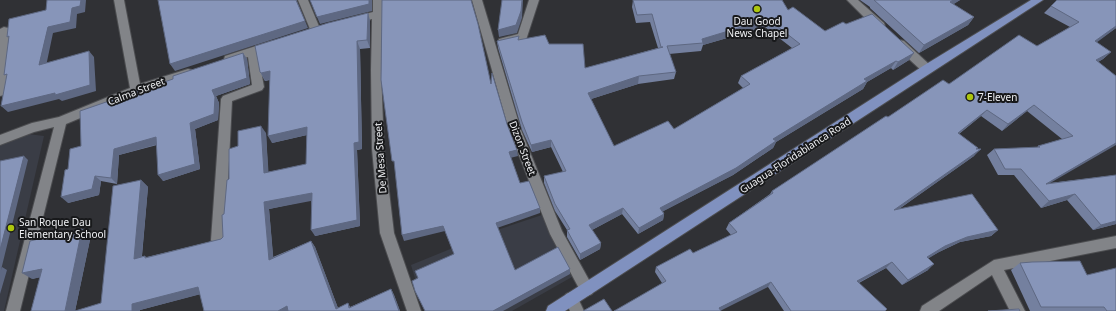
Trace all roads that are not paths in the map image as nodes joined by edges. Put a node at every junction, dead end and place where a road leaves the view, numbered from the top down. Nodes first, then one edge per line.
1 (119, 0) edge
2 (303, 0) edge
3 (378, 0) edge
4 (477, 0) edge
5 (534, 0) edge
6 (852, 0) edge
7 (1038, 0) edge
8 (377, 14) junction
9 (343, 22) edge
10 (4, 31) dead end
11 (316, 31) edge
12 (281, 42) edge
13 (489, 45) junction
14 (252, 51) junction
15 (218, 62) edge
16 (199, 69) edge
17 (928, 69) junction
18 (136, 90) junction
19 (0, 92) edge
20 (61, 122) junction
21 (0, 140) edge
22 (218, 240) edge
23 (1116, 242) edge
24 (994, 266) junction
25 (587, 289) junction
26 (574, 305) edge
27 (12, 311) edge
28 (414, 311) edge
29 (553, 311) edge
30 (927, 311) edge
31 (1018, 311) edge

1 - 18 street
2 - 11 street
3 - 8 street, De Mesa Street
4 - 13 street, Dizon Street
5 - 13 street
6 - 17 street
7 - 17 main road, Guagua-Floridablanca Road
8 - 9 street
8 - 28 street, De Mesa Street
10 - 19 street
12 - 14 street
13 - 25 street, Dizon Street
14 - 15 street
14 - 22 street
16 - 18 street, Calma Street
17 - 25 main road, Guagua-Floridablanca Road
18 - 20 street, Calma Street
20 - 21 street, Calma Street
20 - 27 street
23 - 24 street
24 - 30 street
24 - 31 street
25 - 26 main road, Guagua-Floridablanca Road
26 - 29 main road, Guagua-Floridablanca Road

